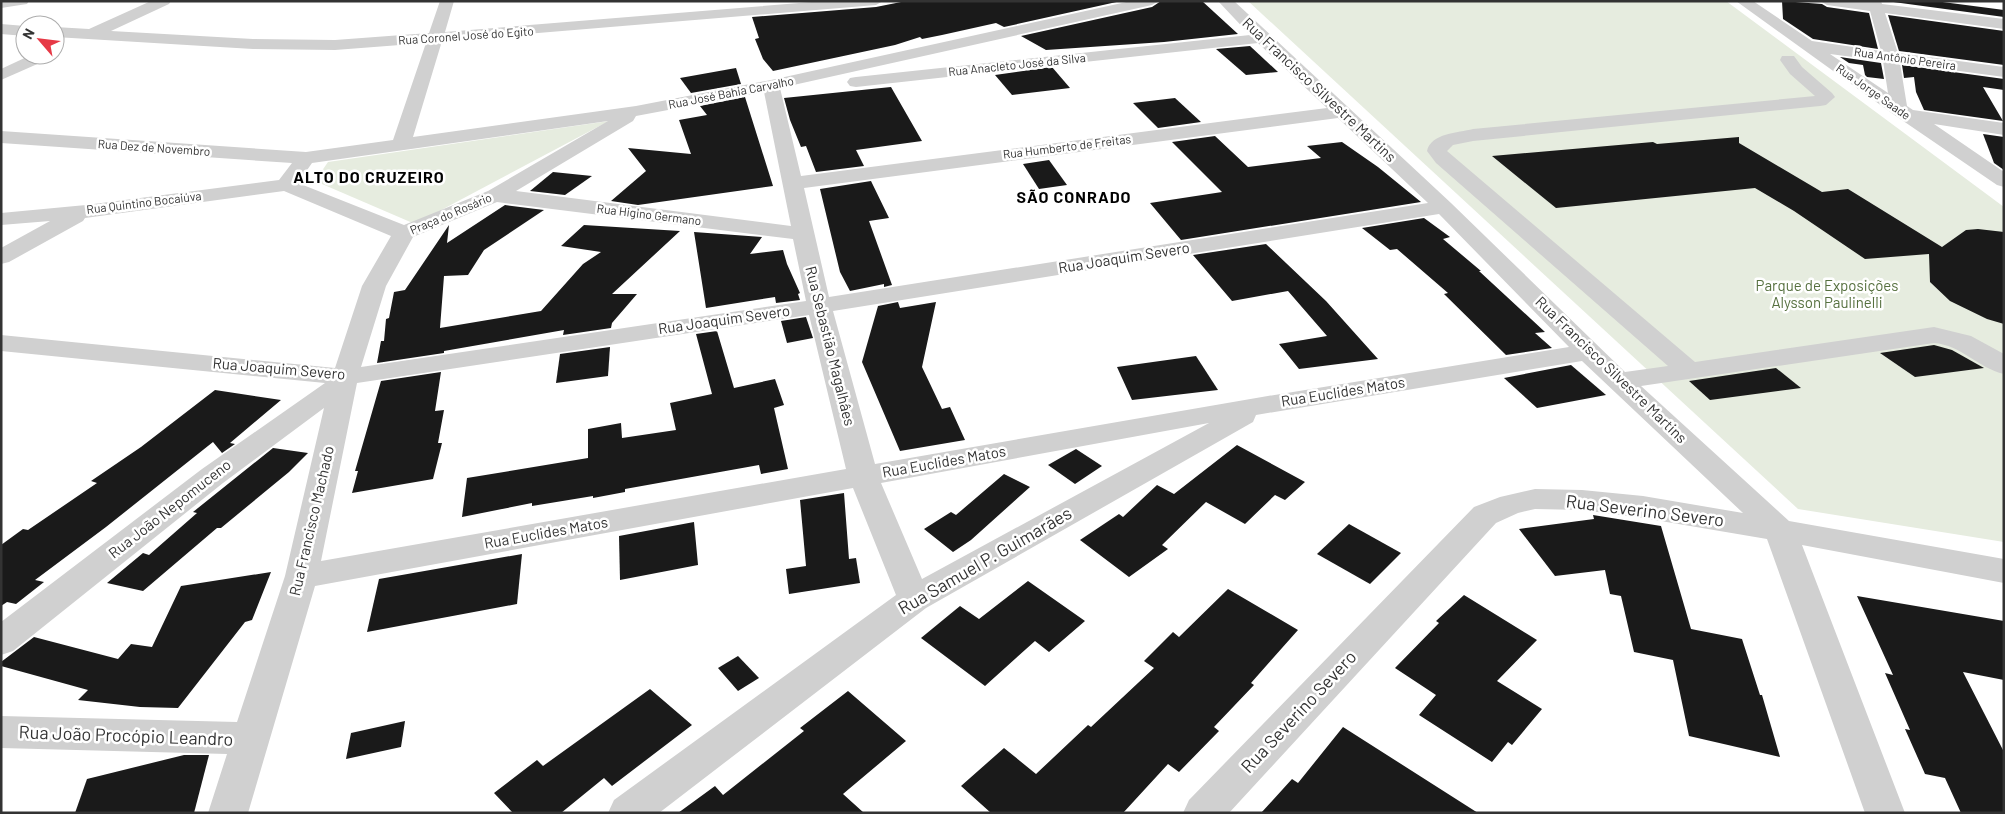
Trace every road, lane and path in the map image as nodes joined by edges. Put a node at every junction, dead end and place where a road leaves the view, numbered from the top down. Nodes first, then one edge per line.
1 (22, 1) edge
2 (164, 1) edge
3 (447, 1) edge
4 (876, 1) edge
5 (1152, 1) edge
6 (1225, 1) edge
7 (1743, 1) edge
8 (1827, 1) edge
9 (1, 4) edge
10 (1875, 4) edge
11 (710, 9) edge
12 (2004, 24) edge
13 (1, 29) edge
14 (15, 30) edge
15 (65, 33) edge
16 (91, 34) junction
17 (436, 38) junction
18 (1262, 38) junction
19 (1806, 45) junction
20 (65, 46) edge
21 (1891, 57) junction
22 (1788, 60) dead end
23 (23, 65) edge
24 (2004, 72) edge
25 (1, 75) edge
26 (772, 87) junction
27 (636, 111) junction
28 (1342, 112) junction
29 (1902, 112) junction
30 (2004, 128) edge
31 (1, 137) edge
32 (400, 144) junction
33 (306, 158) junction
34 (2004, 181) edge
35 (792, 182) junction
36 (286, 185) junction
37 (495, 195) junction
38 (1444, 207) junction
39 (86, 211) junction
40 (1, 220) edge
41 (404, 233) junction
42 (803, 234) junction
43 (1, 257) edge
44 (819, 306) junction
45 (1, 343) edge
46 (1588, 352) junction
47 (2004, 366) edge
48 (1689, 371) junction
49 (344, 380) junction
50 (1620, 382) junction
51 (1262, 405) junction
52 (862, 476) junction
53 (1780, 530) junction
54 (2004, 571) edge
55 (302, 576) junction
56 (914, 599) junction
57 (1, 641) edge
58 (1, 732) edge
59 (251, 739) junction
60 (228, 813) edge
61 (628, 813) edge
62 (1203, 813) edge
63 (1884, 813) edge

1 - 9 street
2 - 16 street
3 - 17 street
4 - 11 street, Rua Coronel José do Egito
5 - 26 street, Rua José Bahia Carvalho
6 - 18 street, Rua Francisco Silvestre Martins
7 - 19 street, Rua Jorge Saade
8 - 10 street
10 - 12 street
10 - 21 street
11 - 17 street, Rua Coronel José do Egito
13 - 14 street
15 - 16 street, Rua Coronel José do Egito
16 - 17 street, Rua Coronel José do Egito
16 - 20 street
17 - 32 street
18 - 26 street, Rua Anacleto José da Silva
18 - 28 street, Rua Francisco Silvestre Martins
19 - 21 street, Rua Antônio Pereira
19 - 29 street, Rua Jorge Saade
21 - 24 street, Rua Antônio Pereira
21 - 29 street
22 - 48 street
23 - 25 street
26 - 27 street, Rua José Bahia Carvalho
26 - 35 street, Rua Sebastião Magalhâes
27 - 32 street, Rua José Bahia Carvalho
27 - 37 street, Praça do Rosário
28 - 35 street, Rua Humberto de Freitas
28 - 38 street, Rua Francisco Silvestre Martins
29 - 30 street
29 - 34 street, Rua Jorge Saade
31 - 33 street, Rua Dez de Novembro
32 - 33 street, Rua José Bahia Carvalho
33 - 36 street
35 - 42 street, Rua Sebastião Magalhâes
36 - 39 street, Rua Quintino Bocaiúva
36 - 41 street, Praça do Rosário
37 - 41 street, Praça do Rosário
37 - 42 street, Rua Higino Germano
38 - 44 street, Rua Joaquim Severo
38 - 46 street, Rua Francisco Silvestre Martins
39 - 40 street, Rua Quintino Bocaiúva
39 - 43 street
41 - 49 street, Rua Francisco Machado
42 - 44 street, Rua Sebastião Magalhâes
44 - 49 street, Rua Joaquim Severo
44 - 52 street, Rua Sebastião Magalhâes
45 - 49 street, Rua Joaquim Severo
46 - 50 street, Rua Francisco Silvestre Martins
46 - 51 street, Rua Euclides Matos
47 - 48 street
48 - 50 street
49 - 55 street, Rua Francisco Machado
49 - 57 street, Rua João Nepomuceno
50 - 53 street, Rua Francisco Silvestre Martins
51 - 52 street, Rua Euclides Matos
51 - 56 street, Rua Samuel P. Guimarães
52 - 55 street, Rua Euclides Matos
52 - 56 street, Rua Sebastião Magalhâes
53 - 54 street, Rua Severino Severo
53 - 62 street, Rua Severino Severo
53 - 63 street, Rua Francisco Silvestre Martins
55 - 59 street, Rua Francisco Machado
56 - 61 street, Rua Samuel P. Guimarães
58 - 59 street, Rua João Procópio Leandro
59 - 60 street, Rua Francisco Machado

